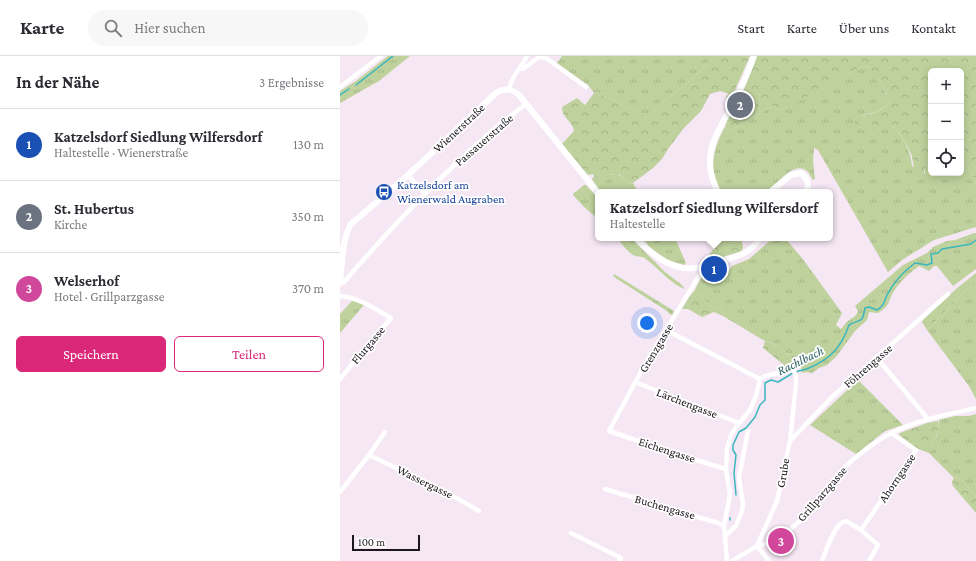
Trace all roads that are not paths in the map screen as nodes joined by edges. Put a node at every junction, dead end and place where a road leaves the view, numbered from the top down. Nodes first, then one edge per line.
1 (381, 56) edge
2 (527, 56) edge
3 (754, 56) edge
4 (520, 69) junction
5 (340, 87) edge
6 (586, 87) dead end
7 (509, 89) junction
8 (526, 104) junction
9 (408, 175) junction
10 (595, 189) edge
11 (716, 189) edge
12 (774, 189) edge
13 (808, 189) edge
14 (425, 194) junction
15 (342, 240) edge
16 (639, 241) edge
17 (757, 241) edge
18 (705, 266) junction
19 (340, 283) edge
20 (948, 294) dead end
21 (340, 296) edge
22 (666, 330) junction
23 (877, 358) junction
24 (340, 379) edge
25 (760, 379) junction
26 (635, 382) junction
27 (976, 408) edge
28 (928, 419) junction
29 (739, 423) junction
30 (609, 431) joint
31 (748, 431) dead end
32 (385, 432) dead end
33 (891, 433) junction
34 (790, 441) junction
35 (369, 455) junction
36 (726, 468) junction
37 (605, 489) dead end
38 (340, 492) edge
39 (479, 511) dead end
40 (724, 526) junction
41 (861, 530) junction
42 (571, 533) dead end
43 (725, 536) junction
44 (757, 546) junction
45 (619, 561) edge
46 (727, 561) edge
47 (732, 561) edge
48 (769, 561) edge
49 (822, 561) edge
50 (869, 561) edge

1 - 5 street
2 - 4 street
3 - 11 street
4 - 6 street
4 - 7 street
7 - 8 street
7 - 9 street, Wienerstraße
8 - 10 street
8 - 14 street, Passauerstraße
9 - 14 street
9 - 15 street, Wienerstraße
12 - 13 street
14 - 19 street, Passauerstraße
15 - 19 street, Wienerstraße
16 - 18 street
17 - 18 street
18 - 22 street, Grenzgasse
20 - 23 street, Föhrengasse
21 - 24 street, Flurgasse
22 - 25 street
22 - 26 street, Grenzgasse
23 - 28 street
23 - 34 street, Föhrengasse
25 - 29 street
25 - 34 street, Grube
26 - 29 street, Lärchengasse
26 - 30 street, Grenzgasse
27 - 28 street, Grillparzgasse
28 - 33 street, Grillparzgasse
29 - 36 street
30 - 36 street, Eichengasse
31 - 43 street
32 - 35 street
33 - 41 street, Ahorngasse
33 - 44 street, Grillparzgasse
34 - 44 street, Grube
35 - 38 street
35 - 39 street, Wassergasse
36 - 40 street
37 - 40 street, Buchengasse
40 - 43 street
41 - 49 street
41 - 50 street
42 - 45 street
43 - 46 street
44 - 47 street
44 - 48 street

